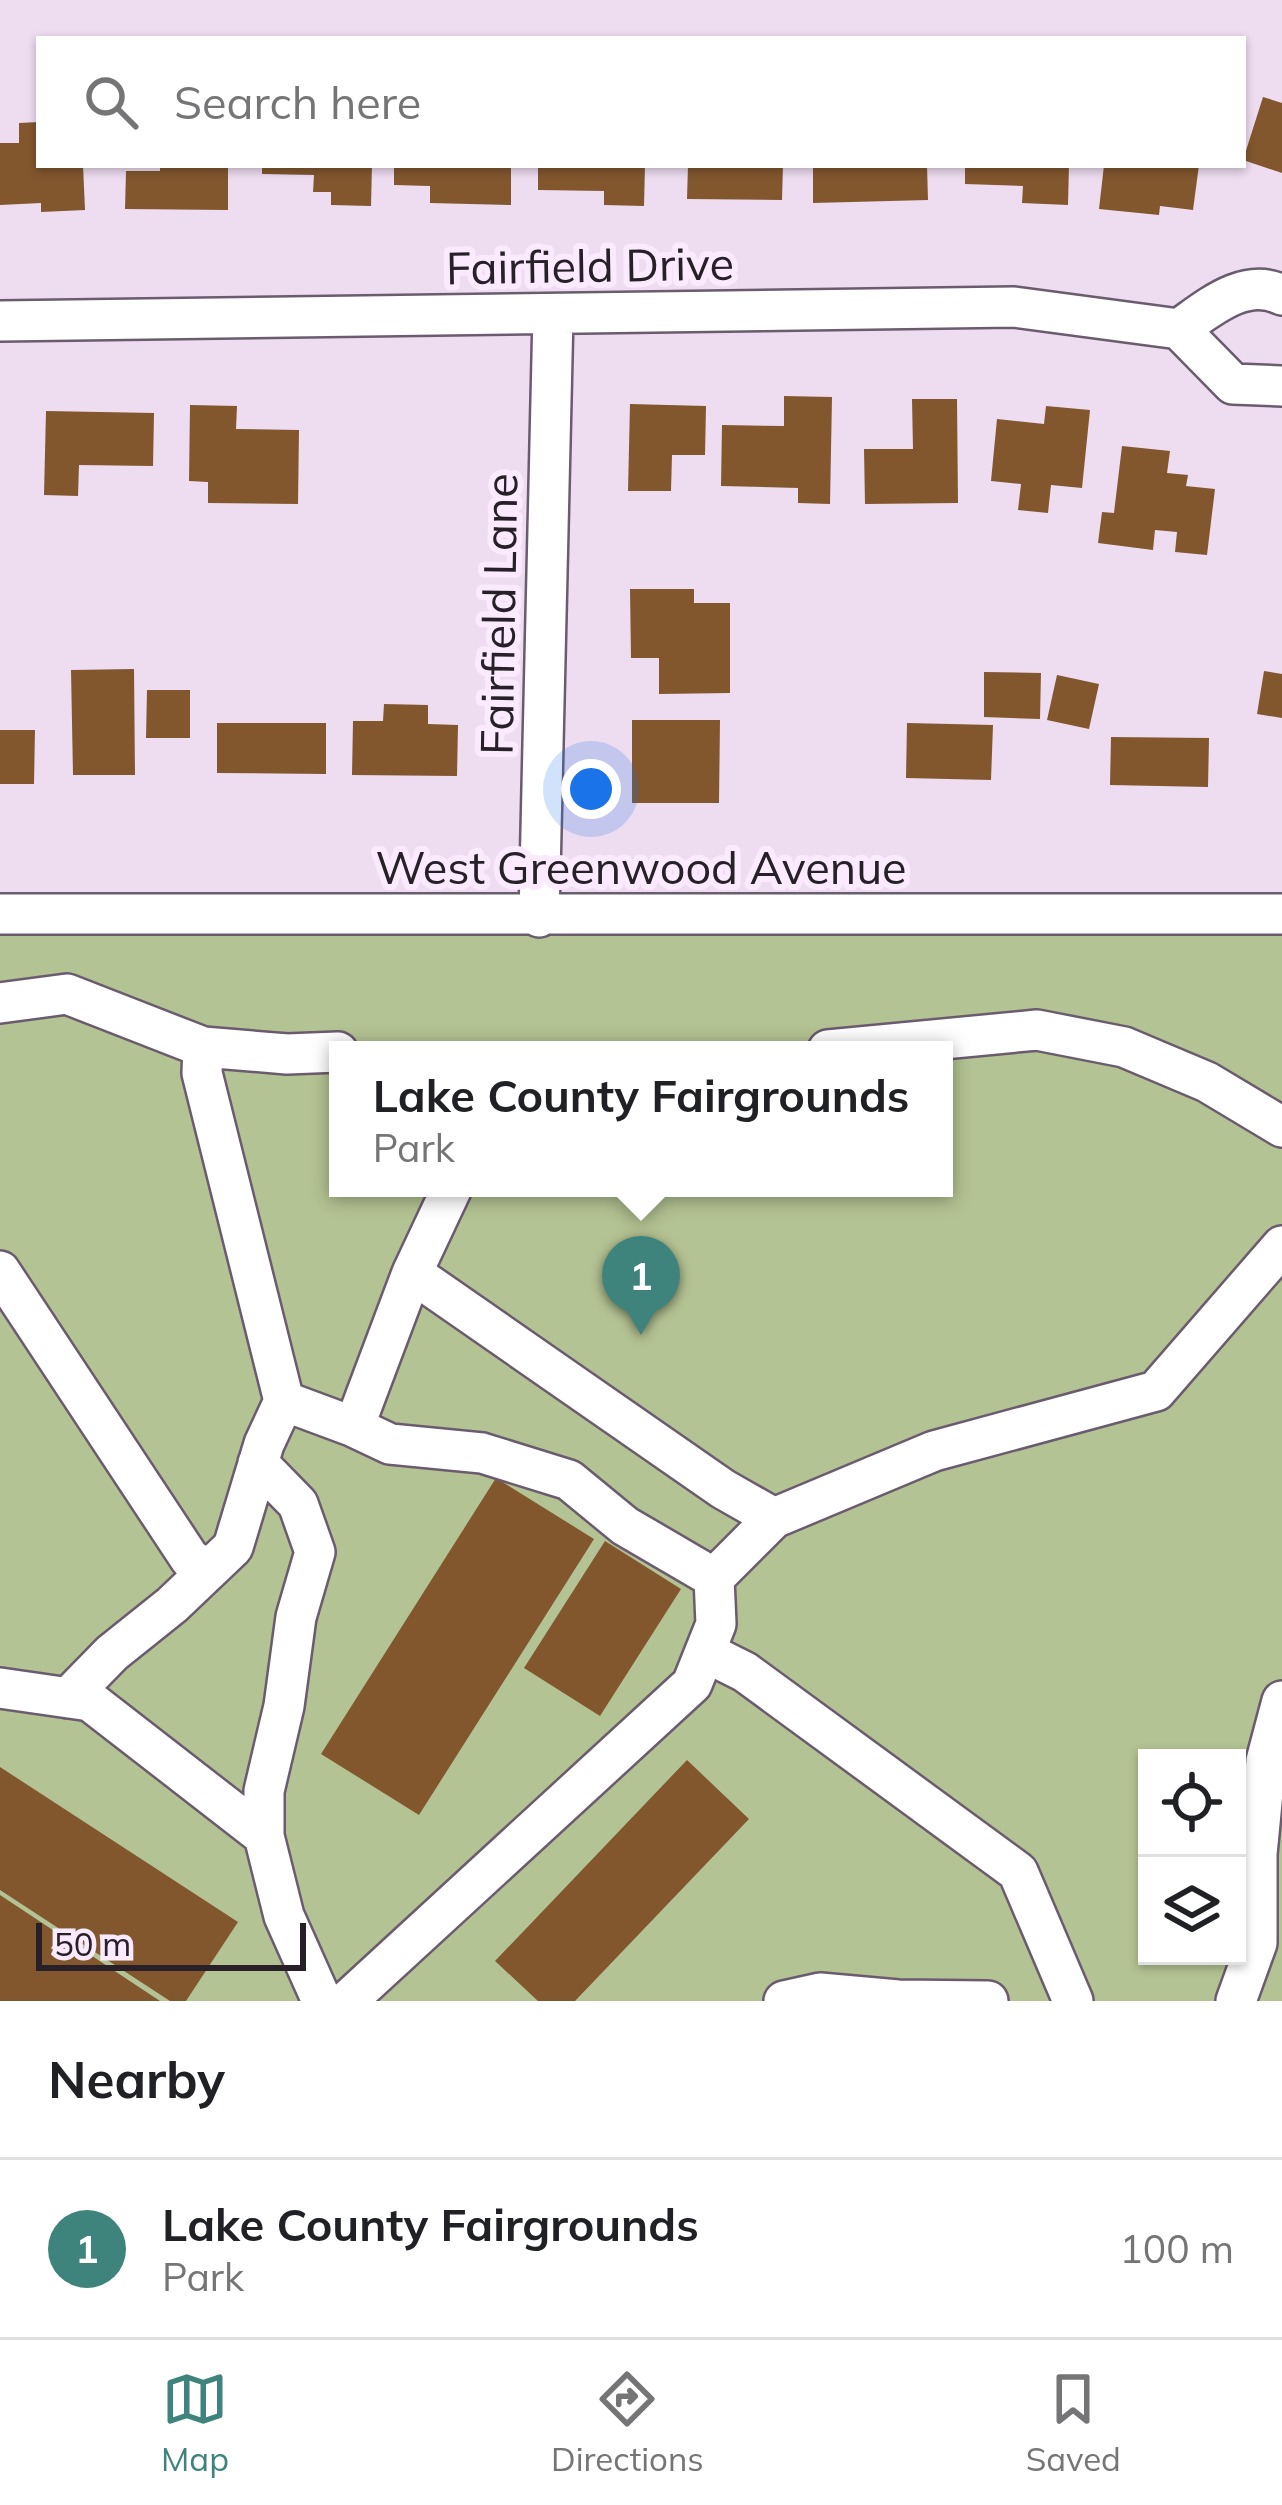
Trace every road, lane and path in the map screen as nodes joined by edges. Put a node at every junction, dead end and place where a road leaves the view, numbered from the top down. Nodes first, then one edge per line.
1 (1282, 295) edge
2 (553, 314) junction
3 (0, 321) edge
4 (1179, 329) junction
5 (1282, 386) edge
6 (0, 914) edge
7 (1282, 914) edge
8 (539, 916) junction
9 (0, 1003) edge
10 (922, 1041) edge
11 (203, 1047) junction
12 (329, 1052) edge
13 (1282, 1127) edge
14 (448, 1197) edge
15 (1282, 1246) edge
16 (0, 1271) edge
17 (412, 1273) junction
18 (284, 1401) junction
19 (354, 1427) junction
20 (258, 1463) junction
21 (774, 1518) junction
22 (208, 1570) junction
23 (714, 1578) junction
24 (705, 1652) junction
25 (0, 1688) edge
26 (68, 1698) junction
27 (1282, 1701) edge
28 (264, 1836) junction
29 (322, 2001) edge
30 (347, 2001) edge
31 (784, 2001) edge
32 (988, 2001) edge
33 (1073, 2001) edge
34 (1236, 2001) edge

1 - 4 street
2 - 3 street, Fairfield Drive
2 - 4 street, Fairfield Drive
2 - 8 street, Fairfield Lane
4 - 5 street
6 - 8 street, West Greenwood Avenue
7 - 8 street, West Greenwood Avenue
9 - 11 street
10 - 13 street
11 - 12 street
11 - 18 street
14 - 17 street
15 - 21 street
16 - 22 street
17 - 19 street
17 - 21 street
18 - 19 street
18 - 20 street
19 - 23 street
20 - 22 street
20 - 28 street
21 - 23 street
22 - 26 street
23 - 24 street
24 - 30 street
24 - 33 street
25 - 26 street
26 - 28 street
27 - 34 street
28 - 29 street
31 - 32 street

